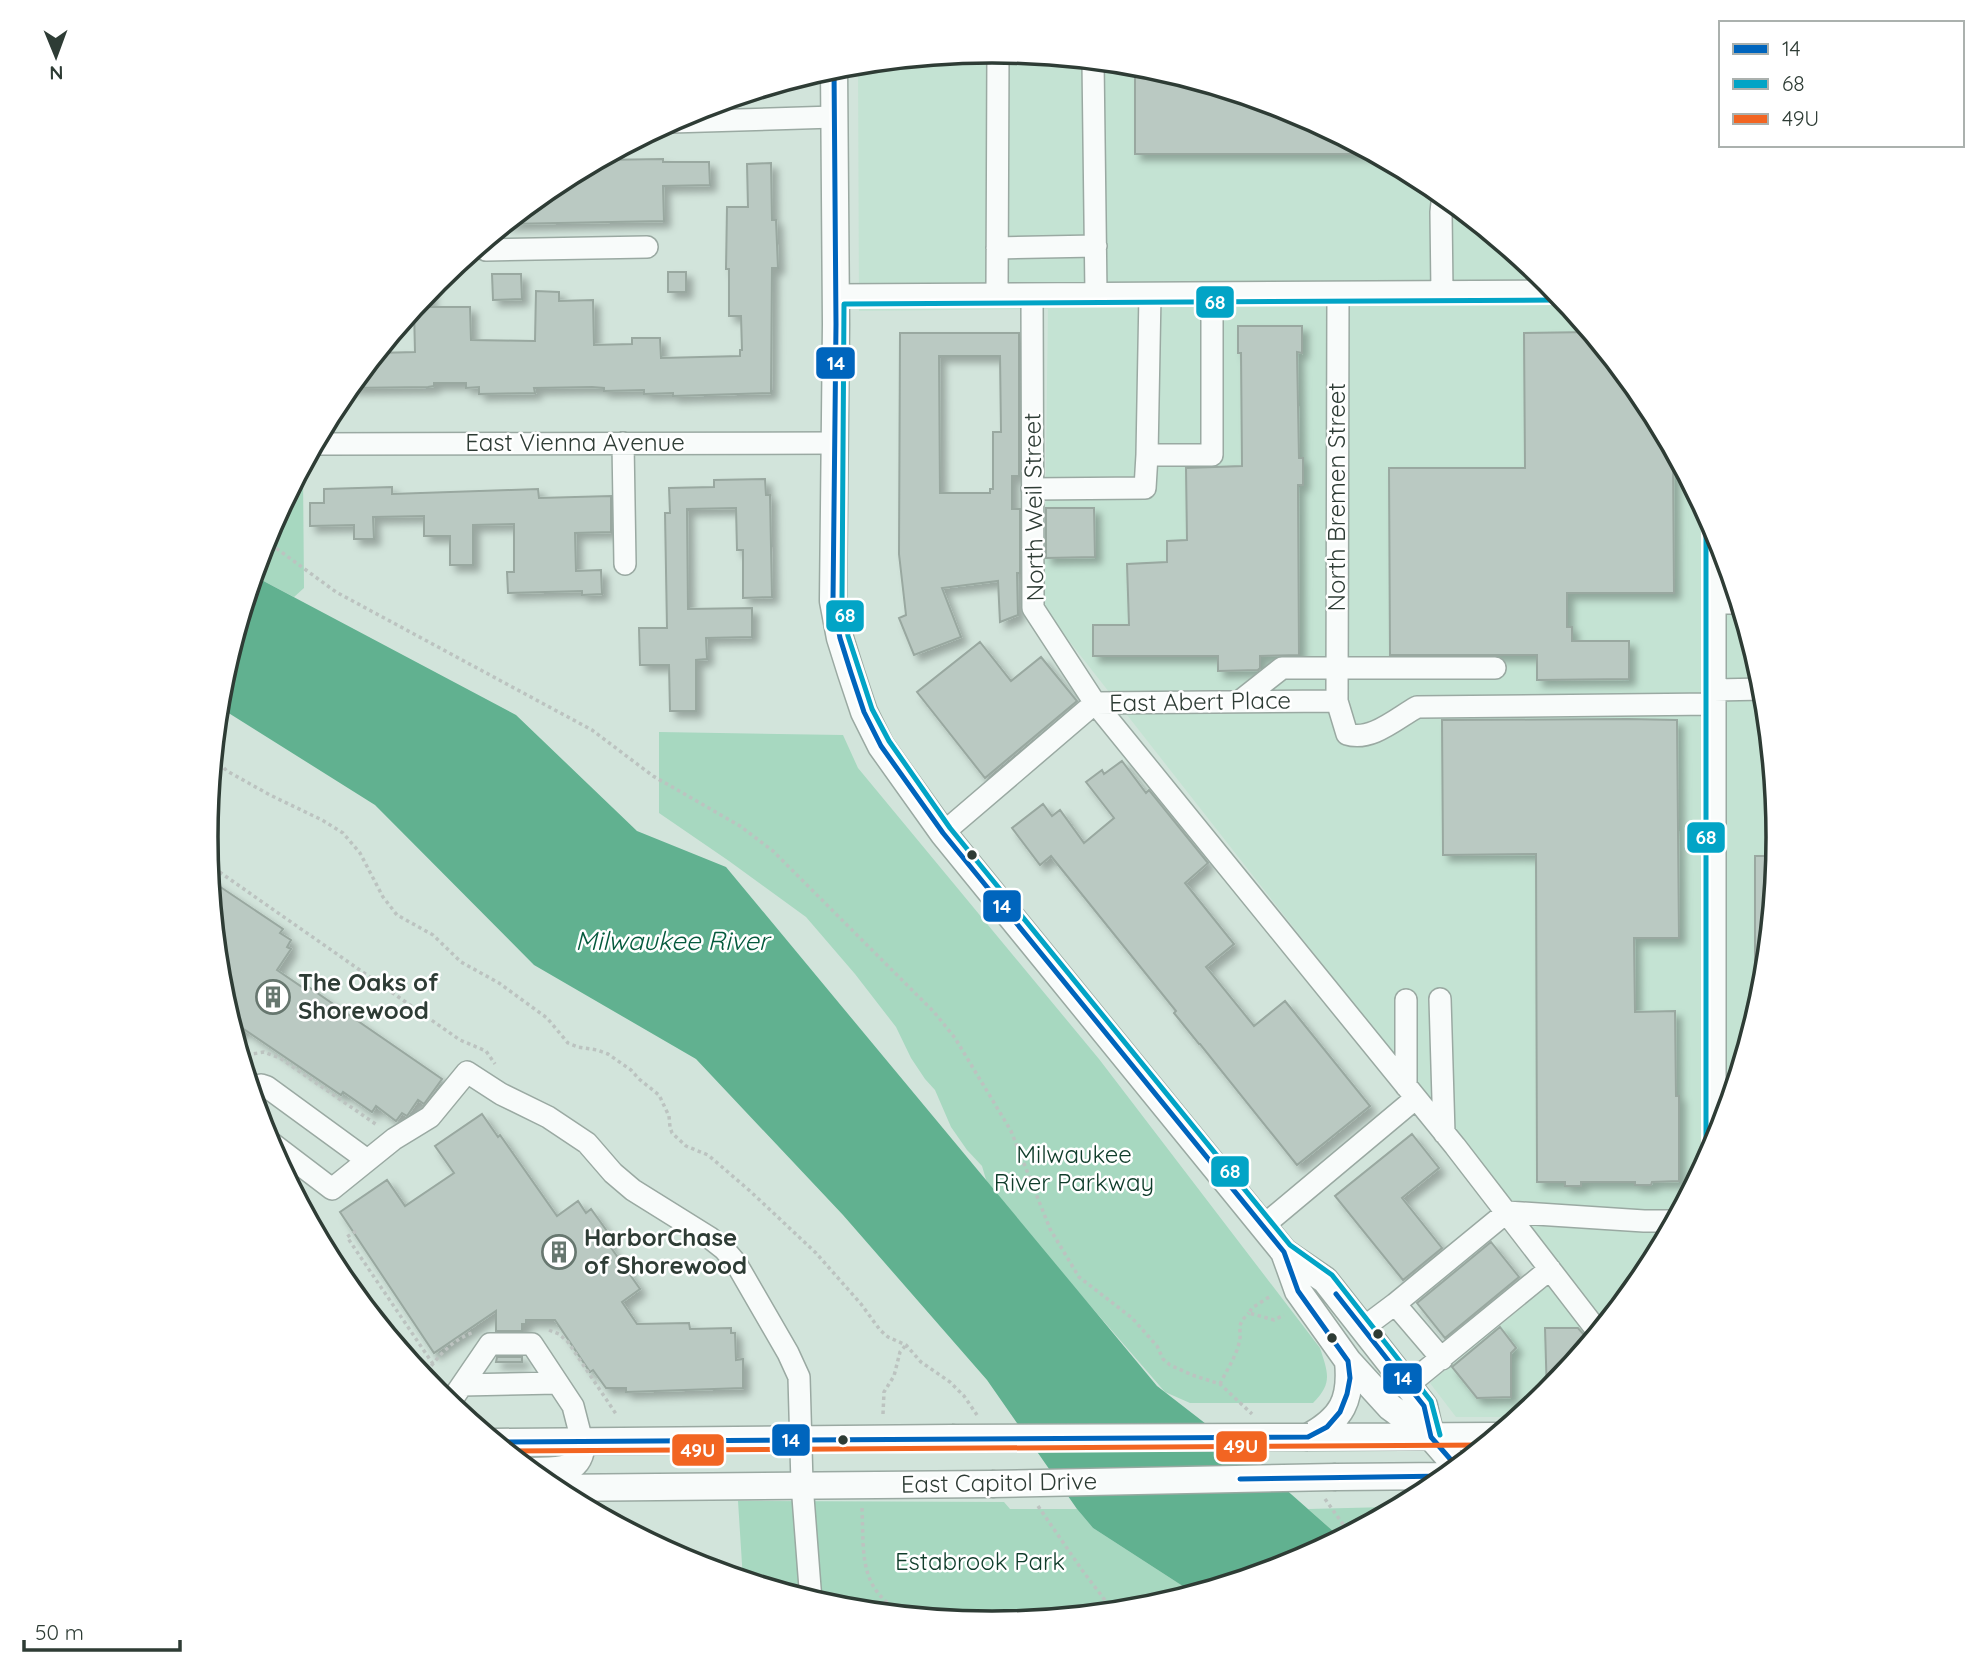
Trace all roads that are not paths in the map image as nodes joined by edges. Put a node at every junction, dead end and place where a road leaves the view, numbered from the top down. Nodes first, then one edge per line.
1 (998, 63) edge
2 (1093, 70) edge
3 (834, 80) edge
4 (834, 117) junction
5 (698, 121) edge
6 (1442, 207) edge
7 (1096, 246) junction
8 (492, 247) edge
9 (647, 247) dead end
10 (997, 248) junction
11 (1541, 291) edge
12 (1442, 292) junction
13 (1150, 293) junction
14 (1212, 293) junction
15 (1338, 293) junction
16 (1032, 294) junction
17 (1097, 294) junction
18 (835, 295) junction
19 (997, 295) junction
20 (624, 443) junction
21 (835, 443) junction
22 (326, 444) edge
23 (1147, 455) junction
24 (1032, 489) junction
25 (1715, 560) edge
26 (625, 564) dead end
27 (1715, 603) junction
28 (1730, 603) edge
29 (1495, 668) dead end
30 (1337, 669) junction
31 (1753, 691) edge
32 (1714, 697) junction
33 (1337, 701) junction
34 (1238, 702) junction
35 (1095, 703) junction
36 (943, 833) junction
37 (1440, 999) dead end
38 (1406, 1000) dead end
39 (259, 1085) edge
40 (1725, 1085) edge
41 (1411, 1092) junction
42 (1444, 1133) junction
43 (286, 1154) edge
44 (367, 1160) junction
45 (1507, 1212) junction
46 (1665, 1221) edge
47 (1263, 1226) junction
48 (1284, 1252) junction
49 (1550, 1269) junction
50 (1395, 1304) junction
51 (1593, 1326) edge
52 (1363, 1328) junction
53 (1442, 1359) junction
54 (1348, 1361) junction
55 (557, 1383) junction
56 (463, 1385) junction
57 (1408, 1385) junction
58 (456, 1395) edge
59 (1483, 1436) edge
60 (1308, 1437) junction
61 (1431, 1437) junction
62 (801, 1439) junction
63 (572, 1441) junction
64 (509, 1442) edge
65 (521, 1452) edge
66 (1452, 1461) edge
67 (547, 1470) edge
68 (1428, 1477) edge
69 (802, 1485) junction
70 (573, 1488) edge
71 (810, 1590) edge

1 - 10 street
2 - 7 street
3 - 4 main road
4 - 5 street
4 - 18 main road
6 - 12 street
7 - 10 street
7 - 17 street
8 - 9 street
10 - 19 street
11 - 12 street
12 - 15 street
13 - 14 street
13 - 17 street
13 - 23 street
14 - 15 street
14 - 23 street
15 - 30 street, North Bremen Street
16 - 17 street
16 - 19 street
16 - 24 street, North Weil Street
18 - 19 street
18 - 21 main road
20 - 21 street, East Vienna Avenue
20 - 22 street, East Vienna Avenue
20 - 26 street
21 - 36 main road
23 - 24 street
24 - 35 street, North Weil Street
25 - 27 street
27 - 28 street
27 - 32 street
29 - 30 street
30 - 33 street, North Bremen Street
30 - 34 street
31 - 32 street
32 - 33 street, North Bremen Street
32 - 40 street
33 - 34 street, East Abert Place
34 - 35 street, East Abert Place
35 - 36 street, East Abert Place
35 - 41 street, North Weil Street
36 - 47 main road
37 - 42 street
38 - 41 street
39 - 44 street
41 - 42 street, North Weil Street
41 - 47 street
42 - 45 street, North Weil Street
43 - 44 street
44 - 62 street
45 - 46 street
45 - 49 street, North Weil Street
45 - 50 street
47 - 48 main road
48 - 52 main road
48 - 54 main road
49 - 51 street, North Weil Street
49 - 53 street
50 - 52 street
50 - 53 street
52 - 57 main road
53 - 57 street
54 - 60 main road
54 - 61 main road
55 - 56 street
55 - 56 street
55 - 63 street
56 - 58 street
57 - 61 main road
59 - 61 main road, East Capitol Drive
60 - 61 main road, East Capitol Drive
60 - 62 main road, East Capitol Drive, bridge
61 - 66 main road
62 - 63 main road, East Capitol Drive
62 - 69 street
63 - 64 main road, East Capitol Drive
63 - 65 main road
63 - 67 main road
68 - 69 main road, East Capitol Drive, bridge
69 - 70 main road, East Capitol Drive
69 - 71 street

